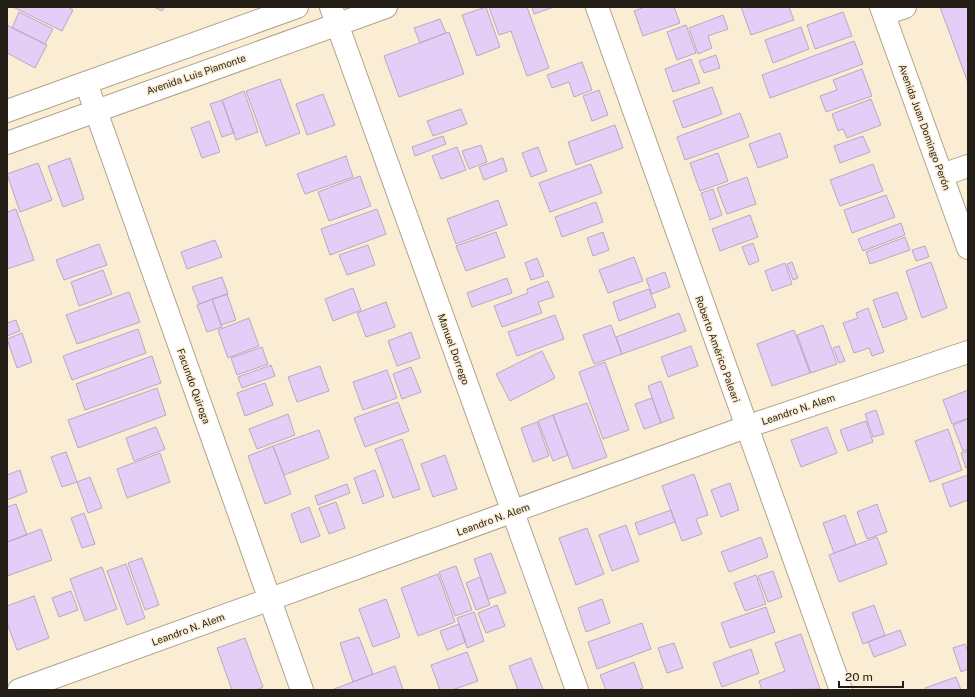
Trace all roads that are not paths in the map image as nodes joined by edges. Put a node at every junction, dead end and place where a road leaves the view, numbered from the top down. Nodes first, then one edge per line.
1 (297, 7) edge
2 (386, 7) edge
3 (597, 7) edge
4 (905, 7) edge
5 (883, 11) edge
6 (333, 16) edge
7 (86, 83) junction
8 (96, 110) junction
9 (7, 111) edge
10 (7, 143) edge
11 (968, 166) edge
12 (942, 175) junction
13 (968, 248) edge
14 (968, 352) edge
15 (746, 427) junction
16 (513, 511) junction
17 (269, 599) junction
18 (19, 690) edge
19 (302, 690) edge
20 (577, 690) edge
21 (841, 690) edge

1 - 7 street
2 - 6 street, Avenida Luis Piamonte
3 - 15 street, Roberto Américo Paleari
4 - 5 street
5 - 12 street, Avenida Juan Domingo Perón
6 - 8 street, Avenida Luis Piamonte
6 - 16 street, Manuel Dorrego
7 - 8 street, Facundo Quiroga
7 - 9 street
8 - 10 street, Avenida Luis Piamonte
8 - 17 street, Facundo Quiroga
11 - 12 street
12 - 13 street, Avenida Juan Domingo Perón
14 - 15 street, Leandro N. Alem
15 - 16 street, Leandro N. Alem
15 - 21 street, Roberto Américo Paleari
16 - 17 street, Leandro N. Alem
16 - 20 street, Manuel Dorrego
17 - 18 street, Leandro N. Alem
17 - 19 street, Facundo Quiroga

